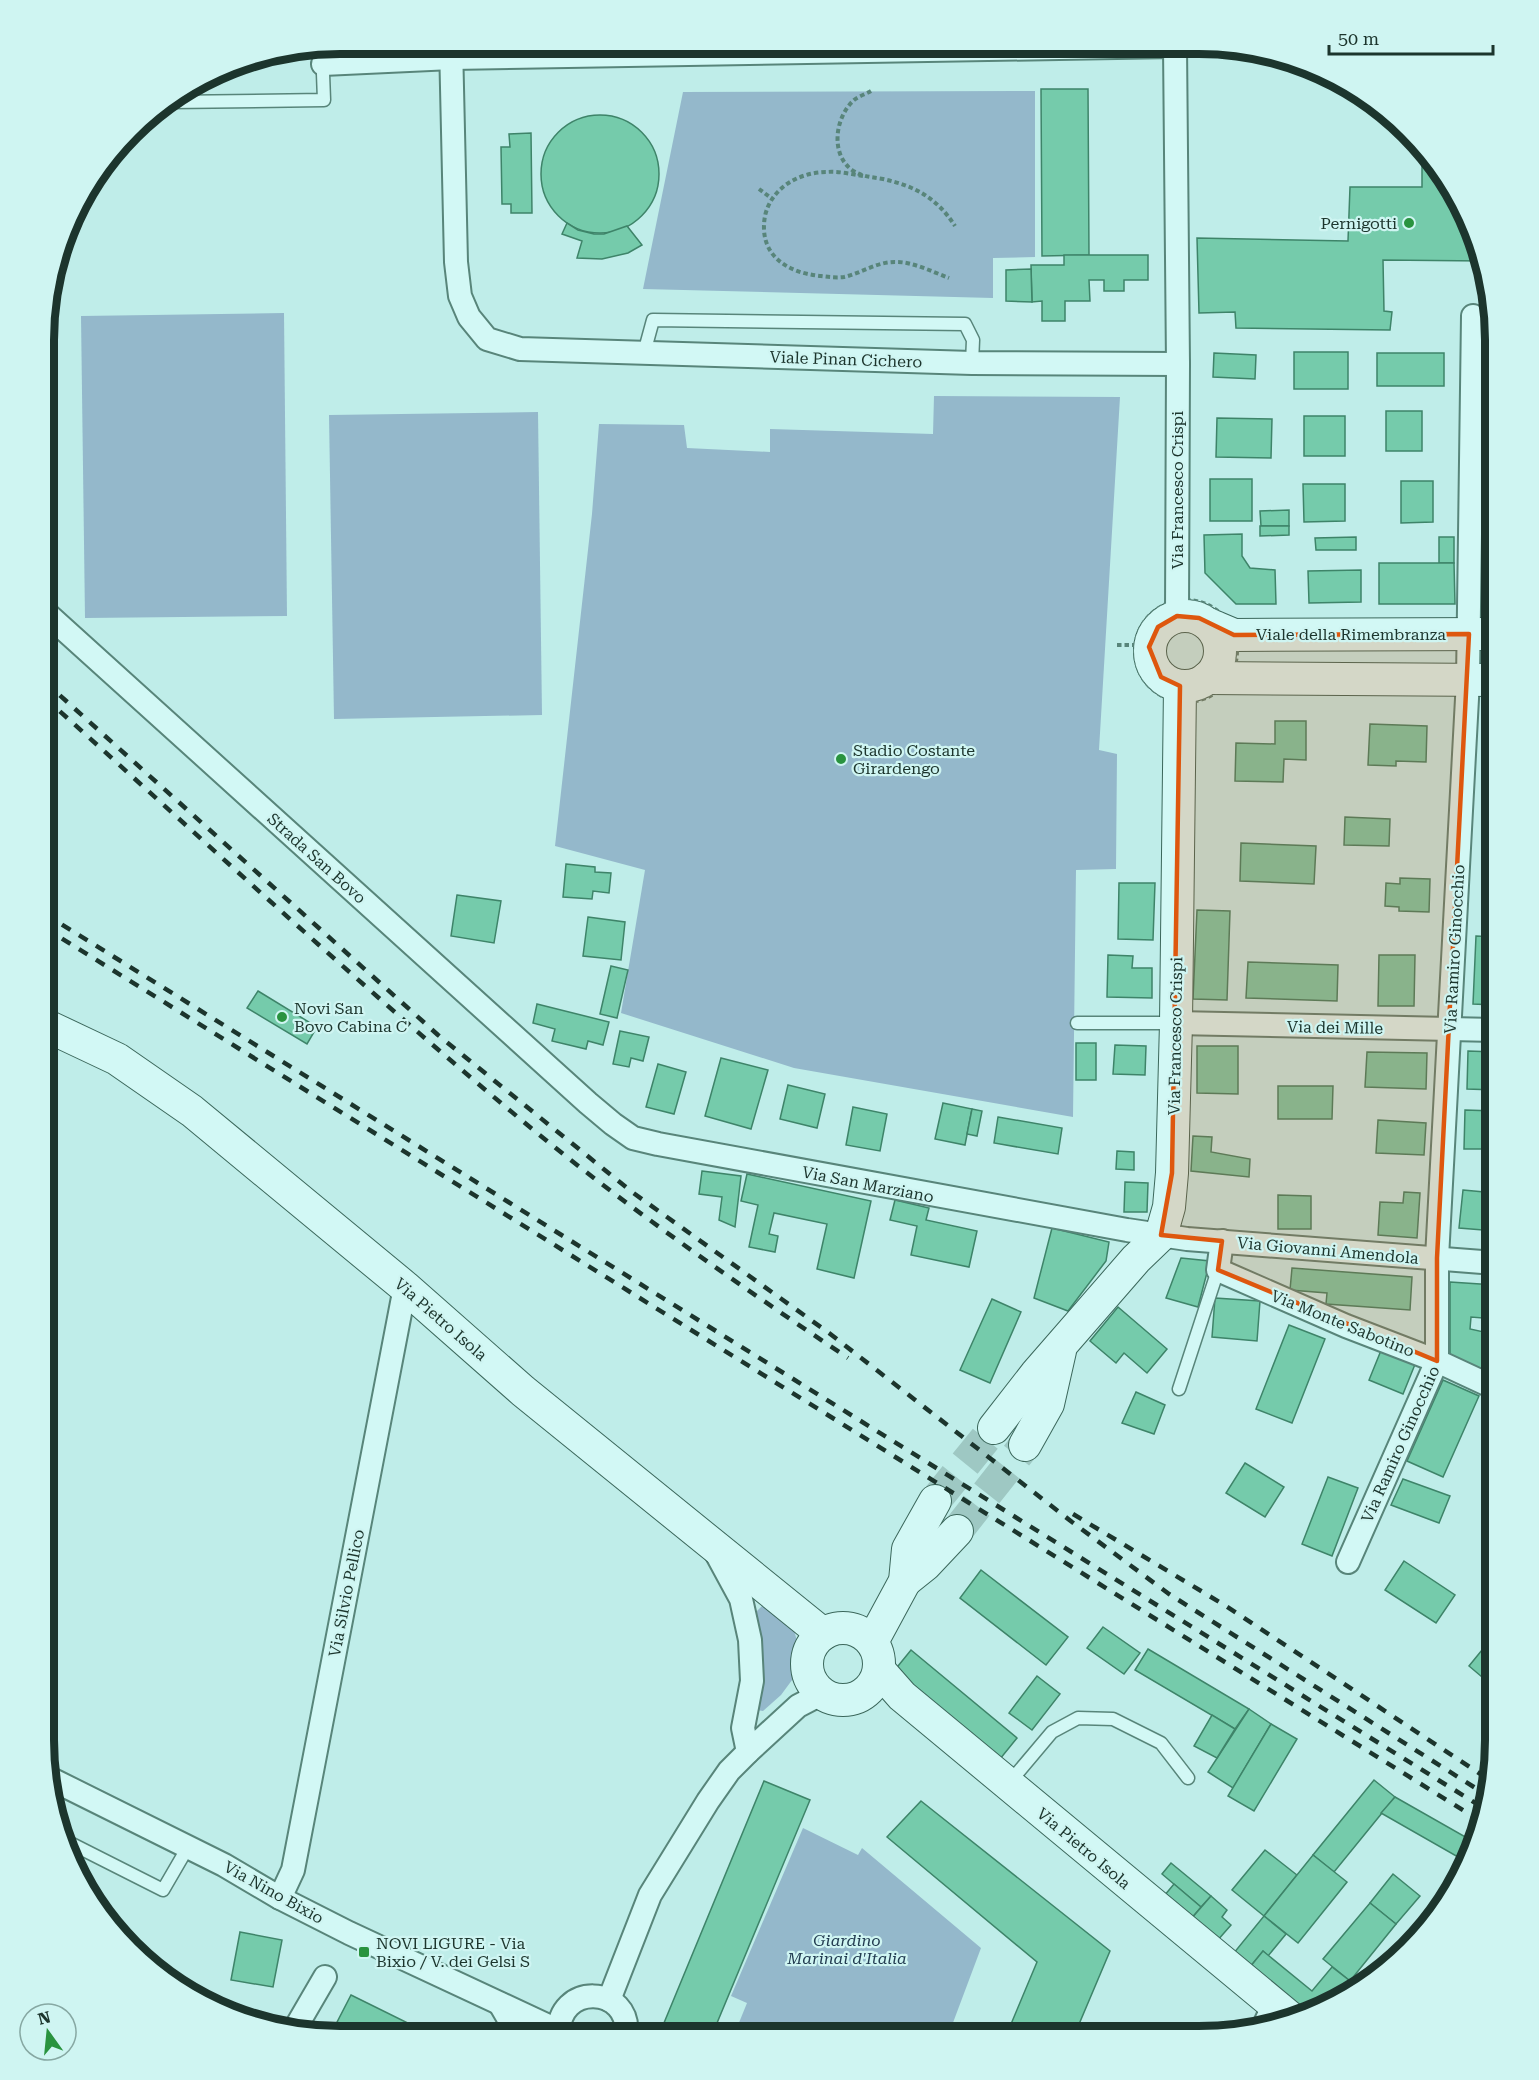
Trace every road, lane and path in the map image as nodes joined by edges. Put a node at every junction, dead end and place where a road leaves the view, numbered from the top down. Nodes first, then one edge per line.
1 (354, 54) edge
2 (451, 54) edge
3 (1175, 54) edge
4 (322, 55) edge
5 (871, 91) dead end
6 (181, 102) edge
7 (863, 176) junction
8 (759, 189) dead end
9 (771, 198) junction
10 (955, 226) dead end
11 (949, 278) dead end
12 (1473, 316) dead end
13 (644, 353) junction
14 (972, 363) junction
15 (1178, 364) junction
16 (1177, 608) junction
17 (54, 620) edge
18 (1221, 629) junction
19 (1482, 634) edge
20 (1117, 645) dead end
21 (1135, 645) junction
22 (1482, 680) edge
23 (1199, 686) junction
24 (1077, 1023) dead end
25 (1176, 1023) junction
26 (54, 1029) edge
27 (1450, 1029) junction
28 (1485, 1030) edge
29 (588, 1103) joint
30 (1161, 1235) junction
31 (1222, 1241) junction
32 (1437, 1258) junction
33 (1485, 1262) edge
34 (1218, 1270) junction
35 (405, 1287) junction
36 (1061, 1347) junction
37 (1437, 1361) junction
38 (1485, 1383) edge
39 (1179, 1389) dead end
40 (994, 1428) tunnel mouth
41 (1025, 1445) tunnel mouth
42 (935, 1501) tunnel mouth
43 (957, 1531) tunnel mouth
44 (710, 1542) junction
45 (1348, 1562) dead end
46 (904, 1581) junction
47 (823, 1634) junction
48 (876, 1656) junction
49 (821, 1694) junction
50 (748, 1752) junction
51 (1188, 1778) dead end
52 (57, 1782) edge
53 (1008, 1784) junction
54 (74, 1845) edge
55 (188, 1847) junction
56 (280, 1898) junction
57 (325, 1977) dead end
58 (609, 2000) junction
59 (500, 2004) junction
60 (1274, 2016) edge
61 (297, 2023) edge
62 (513, 2026) edge
63 (545, 2026) edge
64 (560, 2026) edge
65 (626, 2026) edge

1 - 4 street
2 - 13 street, Viale Pinan Cichero
3 - 15 street
4 - 6 lane
5 - 7 path
7 - 9 path
7 - 10 path
8 - 9 path
9 - 11 path
12 - 19 street, Via Ramiro Ginocchio
13 - 14 street, Viale Pinan Cichero
13 - 14 lane
14 - 15 street, Viale Pinan Cichero
15 - 16 street, Via Francesco Crispi
16 - 18 street
16 - 18 path
16 - 21 path
16 - 23 street
17 - 29 street, Strada San Bovo
18 - 19 street, Viale della Rimembranza
18 - 23 street
18 - 23 path
19 - 22 street, Via Ramiro Ginocchio
20 - 21 path
21 - 23 path
22 - 23 street
22 - 27 street, Via Ramiro Ginocchio
23 - 23 path
23 - 25 street, Via Francesco Crispi
24 - 25 lane
25 - 27 street, Via dei Mille
25 - 30 street, Via Francesco Crispi
26 - 35 street, Via Pietro Isola
27 - 28 street, Via dei Mille
27 - 32 street, Via Ramiro Ginocchio
29 - 30 street, Via San Marziano
30 - 31 street, Via Giovanni Amendola
30 - 36 street
31 - 32 street, Via Giovanni Amendola
31 - 34 street
32 - 33 street, Via Giovanni Amendola
32 - 37 street, Via Ramiro Ginocchio
34 - 37 street, Via Monte Sabotino
34 - 39 lane
35 - 44 street, Via Pietro Isola
35 - 56 street, Via Silvio Pellico
36 - 40 street
36 - 41 street
37 - 38 street, Via Monte Sabotino
37 - 45 street, Via Ramiro Ginocchio
42 - 46 street
43 - 46 street
44 - 47 street, Via Pietro Isola
44 - 50 street
46 - 48 street
47 - 48 street
47 - 49 street
48 - 49 street
48 - 53 street, Via Pietro Isola
49 - 50 street
50 - 58 street
51 - 53 lane
52 - 55 street, Via Nino Bixio
53 - 60 street, Via Pietro Isola
54 - 55 lane
55 - 56 street, Via Nino Bixio
56 - 59 street, Via Nino Bixio
57 - 61 street
58 - 64 street
58 - 65 street
59 - 62 street
59 - 63 street, Via Nino Bixio

